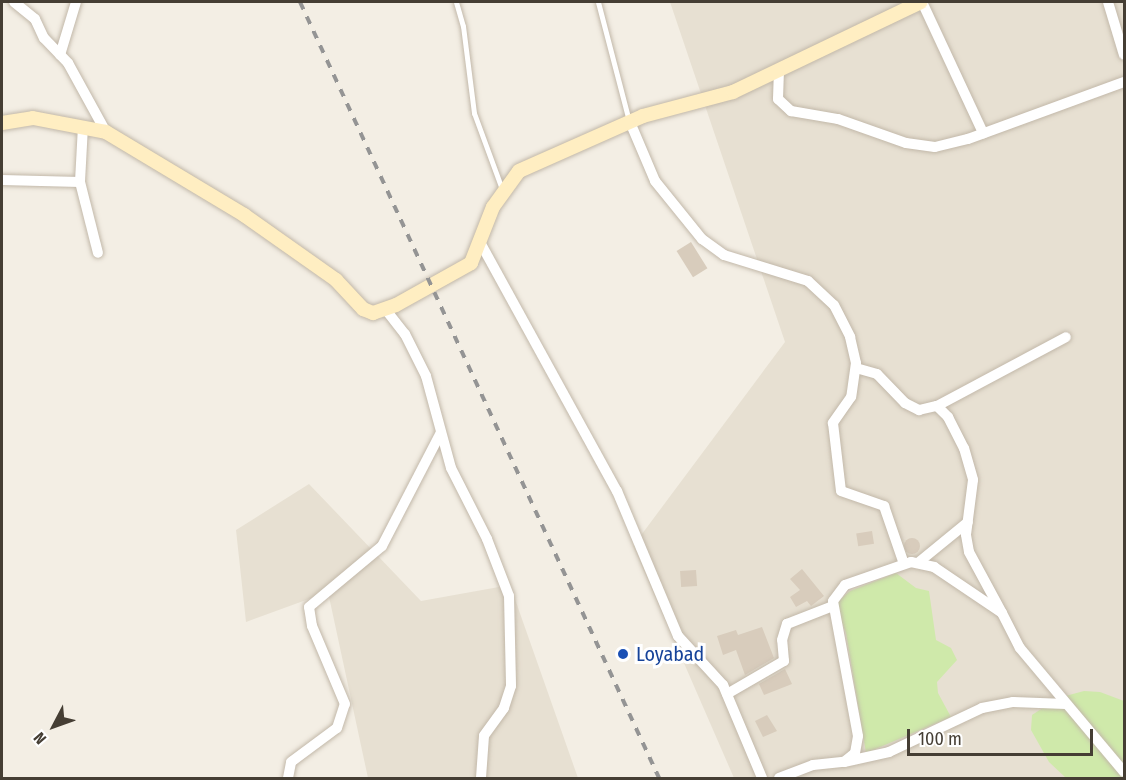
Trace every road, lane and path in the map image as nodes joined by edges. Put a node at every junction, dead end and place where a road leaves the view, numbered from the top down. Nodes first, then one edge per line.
1 (14, 2) edge
2 (76, 2) edge
3 (456, 2) edge
4 (598, 2) edge
5 (921, 2) edge
6 (1108, 2) edge
7 (60, 55) junction
8 (1125, 55) edge
9 (779, 70) junction
10 (1125, 82) edge
11 (630, 122) junction
12 (2, 123) edge
13 (83, 126) junction
14 (106, 132) junction
15 (983, 134) junction
16 (2, 180) edge
17 (80, 182) junction
18 (502, 189) junction
19 (481, 244) junction
20 (98, 253) dead end
21 (386, 310) junction
22 (1066, 337) dead end
23 (856, 368) junction
24 (937, 406) junction
25 (440, 434) junction
26 (968, 522) junction
27 (919, 562) junction
28 (904, 564) junction
29 (833, 606) junction
30 (1002, 613) junction
31 (727, 694) junction
32 (1066, 704) junction
33 (844, 762) junction
34 (1125, 772) edge
35 (288, 778) edge
36 (482, 778) edge
37 (762, 778) edge
38 (779, 778) edge

1 - 7 street
2 - 7 street
3 - 18 lane
4 - 11 lane
5 - 9 street
5 - 15 street
6 - 8 street
7 - 14 street
9 - 11 street
9 - 15 street
10 - 15 street
11 - 18 street
11 - 23 street
12 - 13 street
13 - 14 street
13 - 17 street
14 - 21 street
16 - 17 street
17 - 20 street
18 - 19 street
19 - 21 street
19 - 31 street
21 - 25 street
22 - 24 street
23 - 24 street
23 - 28 street
24 - 26 street
25 - 35 street
25 - 36 street
26 - 27 street
26 - 30 street
27 - 28 street
27 - 30 street
28 - 29 street
29 - 31 street
29 - 33 street
30 - 32 street
31 - 37 street
32 - 33 street
32 - 34 street
33 - 38 street

